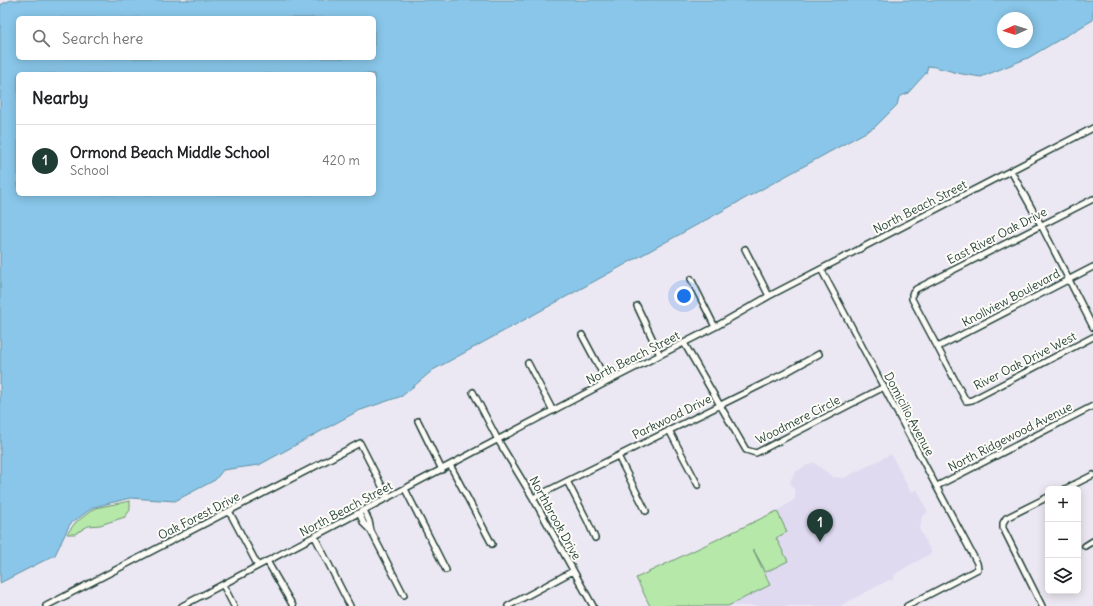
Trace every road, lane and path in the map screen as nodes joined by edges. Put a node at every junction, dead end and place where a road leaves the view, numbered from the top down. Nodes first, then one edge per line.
1 (1093, 128) edge
2 (1011, 171) junction
3 (1093, 199) edge
4 (1041, 225) junction
5 (745, 248) dead end
6 (1093, 267) edge
7 (821, 269) junction
8 (691, 279) dead end
9 (1068, 279) junction
10 (769, 296) junction
11 (637, 306) dead end
12 (715, 327) junction
13 (1093, 327) edge
14 (582, 335) dead end
15 (1093, 337) edge
16 (684, 343) junction
17 (938, 347) junction
18 (819, 354) dead end
19 (660, 355) junction
20 (528, 362) dead end
21 (607, 382) junction
22 (884, 387) junction
23 (473, 392) dead end
24 (719, 405) junction
25 (1093, 406) edge
26 (553, 411) junction
27 (418, 421) dead end
28 (669, 430) junction
29 (498, 440) junction
30 (618, 456) junction
31 (450, 465) junction
32 (442, 470) junction
33 (1093, 475) edge
34 (566, 481) junction
35 (698, 485) dead end
36 (937, 486) junction
37 (1071, 486) edge
38 (405, 489) junction
39 (388, 498) junction
40 (533, 498) junction
41 (1045, 498) edge
42 (364, 510) junction
43 (229, 511) junction
44 (646, 511) dead end
45 (359, 513) junction
46 (371, 531) junction
47 (315, 537) junction
48 (595, 538) dead end
49 (1093, 541) edge
50 (492, 544) dead end
51 (1084, 546) dead end
52 (267, 561) junction
53 (258, 566) junction
54 (446, 570) dead end
55 (573, 572) junction
56 (223, 585) junction
57 (404, 595) dead end
58 (46, 606) edge
59 (182, 606) edge
60 (234, 606) edge
61 (293, 606) edge
62 (350, 606) edge
63 (508, 606) edge
64 (593, 606) edge
65 (907, 606) edge
66 (1042, 606) edge

1 - 2 street, North Beach Street
2 - 4 street
2 - 7 street, North Beach Street
3 - 4 street, East River Oak Drive
4 - 9 street
4 - 17 street, East River Oak Drive
5 - 10 street
6 - 9 street, Knollview Boulevard
7 - 10 street, North Beach Street
7 - 22 street, Domicilio Avenue
8 - 12 street
9 - 13 street
9 - 17 street, Knollview Boulevard
10 - 12 street, North Beach Street
11 - 19 street
12 - 16 street, North Beach Street
14 - 21 street
15 - 17 street, River Oak Drive West
16 - 19 street, North Beach Street
16 - 24 street, Woodmere Circle
18 - 24 street, Parkwood Drive
19 - 21 street, North Beach Street
20 - 26 street
21 - 26 street, North Beach Street
22 - 24 street, Woodmere Circle
22 - 36 street, Domicilio Avenue
23 - 29 street, Northbrook Drive
24 - 28 street, Parkwood Drive
25 - 36 street, North Ridgewood Avenue
26 - 29 street, North Beach Street
27 - 32 street
28 - 30 street, Parkwood Drive
28 - 35 street
29 - 31 street, North Beach Street
29 - 40 street, Northbrook Drive
30 - 34 street, Parkwood Drive
30 - 44 street
31 - 32 street, North Beach Street
31 - 50 street
32 - 38 street, North Beach Street
33 - 37 street
34 - 40 street, Parkwood Drive
34 - 48 street
36 - 65 street, Domicilio Avenue
38 - 39 street, North Beach Street
38 - 54 street
39 - 42 street, North Beach Street
39 - 43 street, Oak Forest Drive
40 - 55 street, Northbrook Drive
41 - 66 street
42 - 45 street, North Beach Street
42 - 46 street
43 - 53 street
43 - 58 street, Oak Forest Drive
45 - 46 street
45 - 47 street, North Beach Street
46 - 57 street
47 - 52 street, North Beach Street
47 - 62 street
49 - 51 street
52 - 53 street, North Beach Street
52 - 61 street
53 - 56 street, North Beach Street
55 - 63 street
55 - 64 street, Northbrook Drive
56 - 59 street, North Beach Street
56 - 60 street

